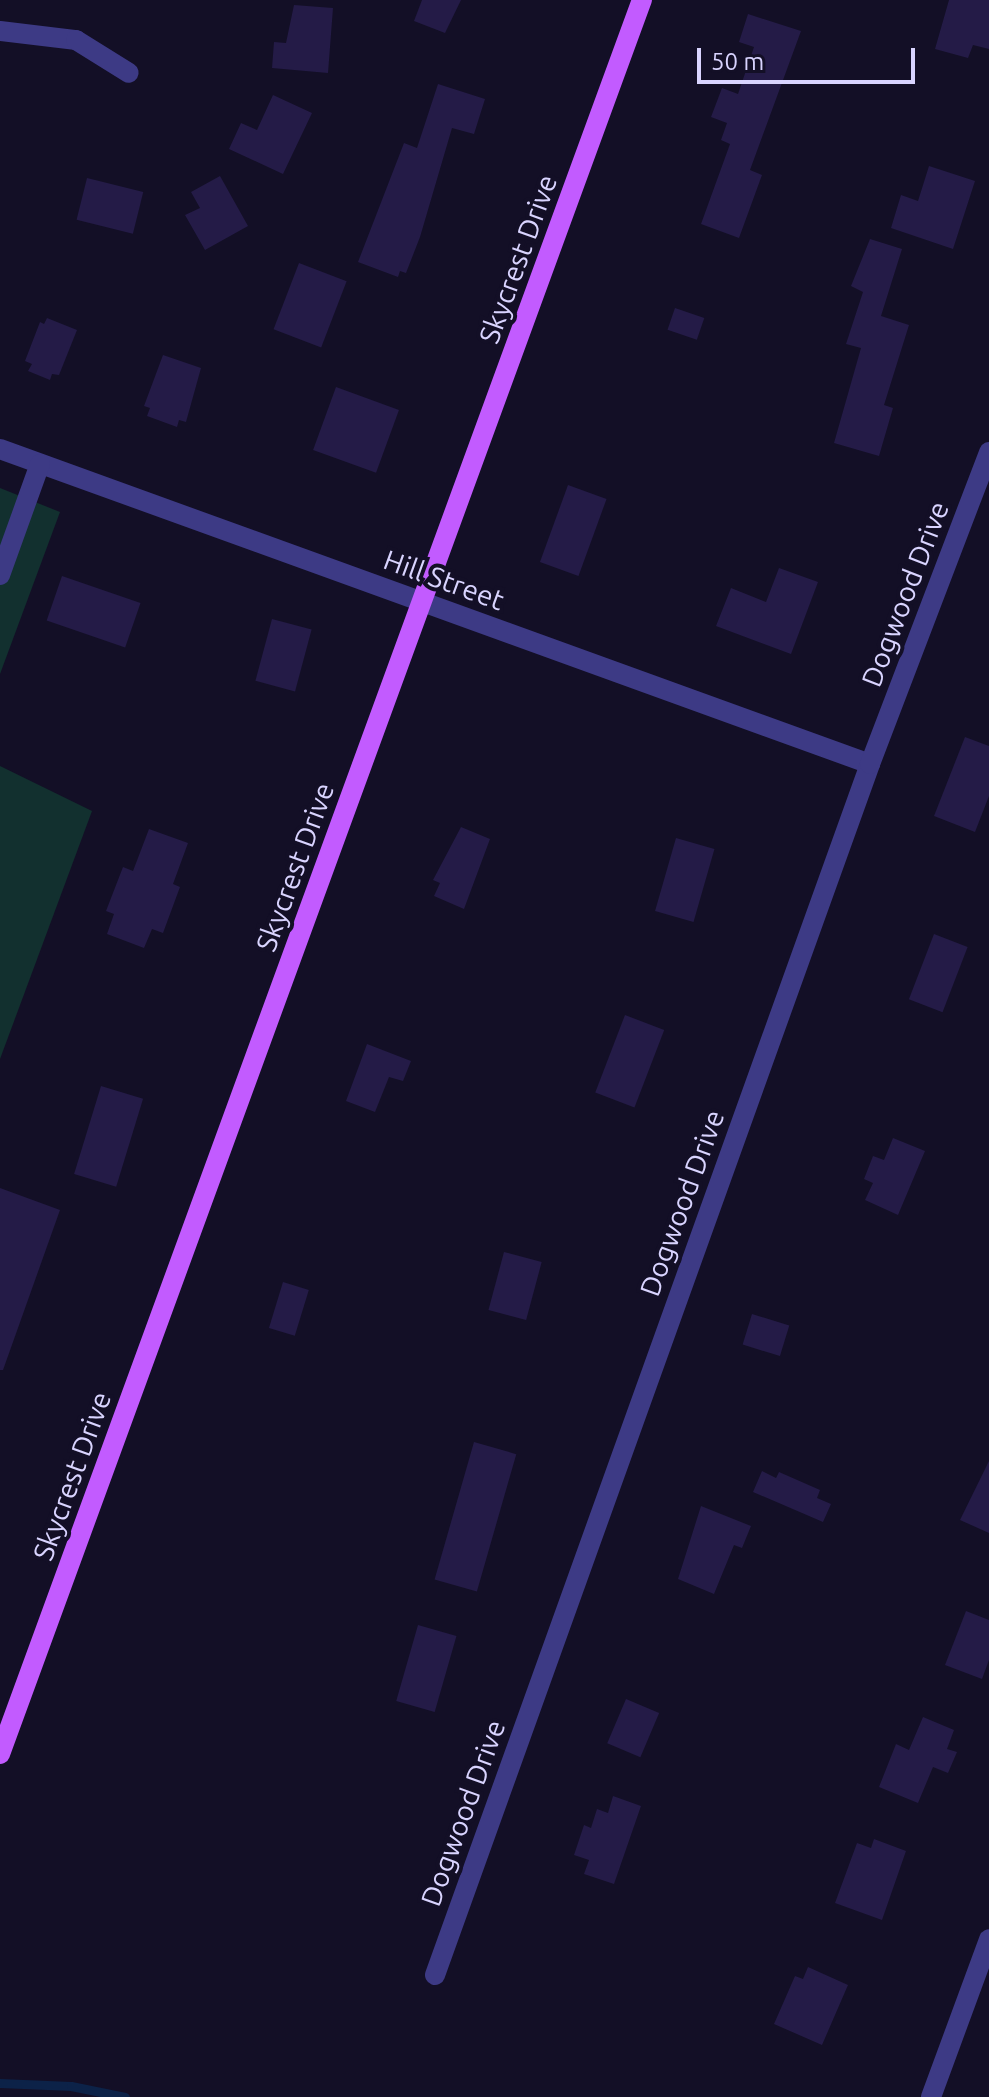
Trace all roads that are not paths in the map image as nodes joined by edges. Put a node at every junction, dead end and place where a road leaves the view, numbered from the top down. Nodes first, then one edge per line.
1 (642, 0) edge
2 (0, 31) edge
3 (129, 73) dead end
4 (0, 449) edge
5 (989, 452) edge
6 (40, 464) junction
7 (0, 575) edge
8 (422, 602) junction
9 (870, 764) junction
10 (0, 1754) edge
11 (989, 1939) edge
12 (435, 1975) dead end
13 (931, 2097) edge

1 - 8 main road, Skycrest Drive
2 - 3 street
4 - 6 street, Hill Street
5 - 9 street, Dogwood Drive
6 - 7 street
6 - 8 street, Hill Street
8 - 9 street, Hill Street
8 - 10 main road, Skycrest Drive
9 - 12 street, Dogwood Drive
11 - 13 street

